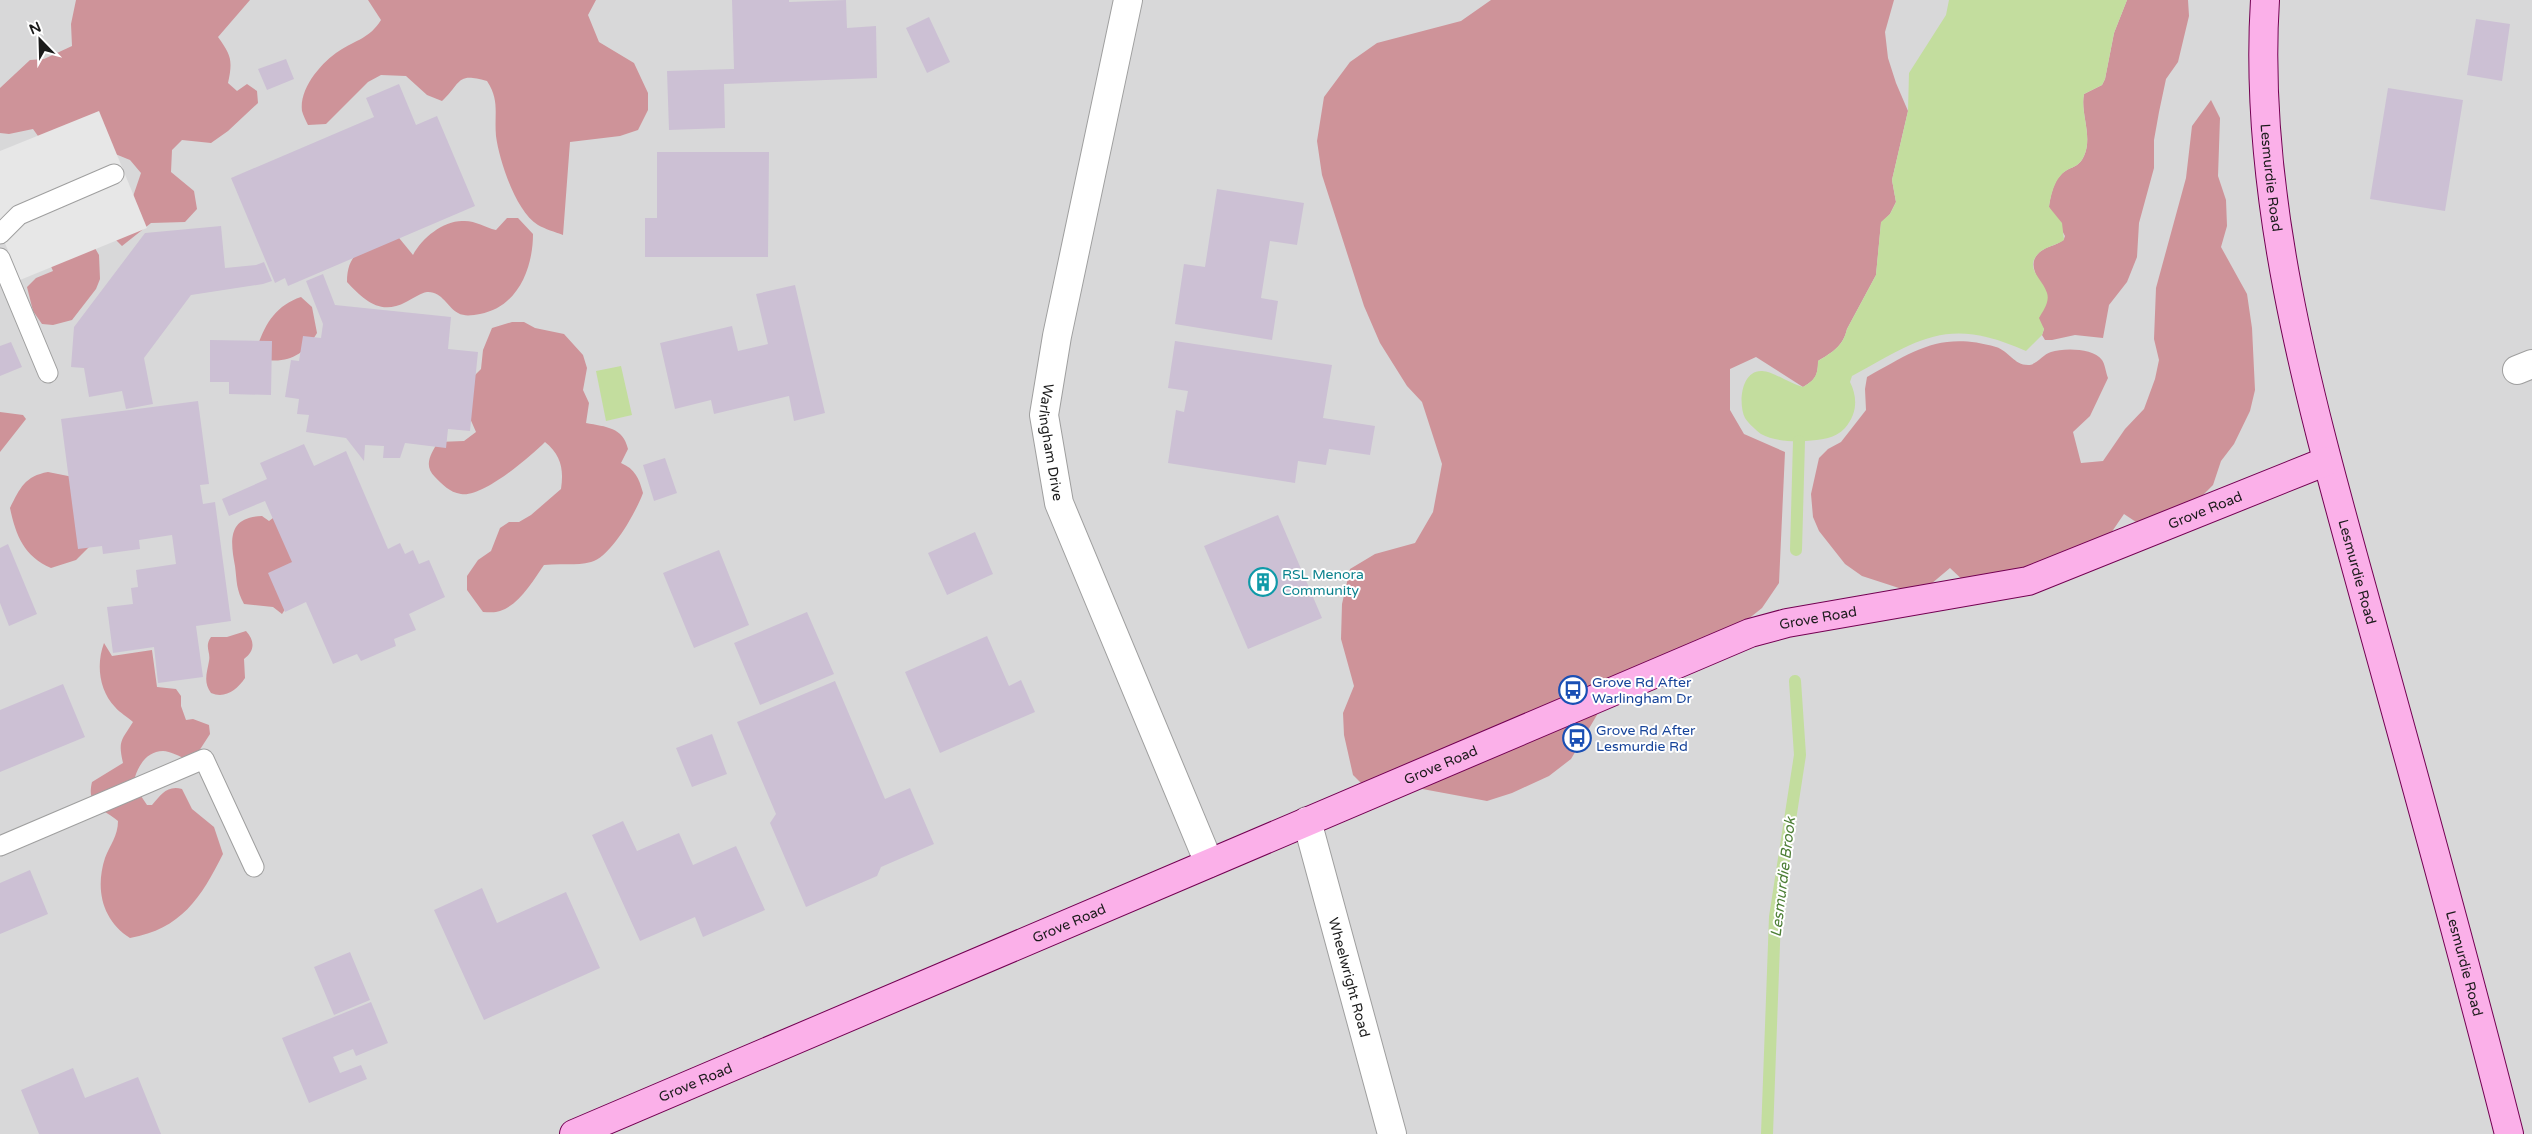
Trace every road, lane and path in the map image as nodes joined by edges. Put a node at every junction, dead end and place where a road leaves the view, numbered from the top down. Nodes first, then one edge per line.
1 (1128, 0) edge
2 (2265, 0) edge
3 (114, 174) dead end
4 (0, 234) edge
5 (0, 258) edge
6 (48, 373) dead end
7 (2327, 461) junction
8 (1307, 821) junction
9 (0, 846) edge
10 (1209, 863) junction
11 (254, 867) dead end
12 (574, 1134) edge
13 (1392, 1134) edge
14 (2509, 1134) edge

1 - 10 street, Warlingham Drive
2 - 7 street, Lesmurdie Road
3 - 4 lane
5 - 6 lane
7 - 8 street, Grove Road
7 - 14 street, Lesmurdie Road
8 - 10 street, Grove Road
8 - 13 street, Wheelwright Road
9 - 11 lane
10 - 12 street, Grove Road

